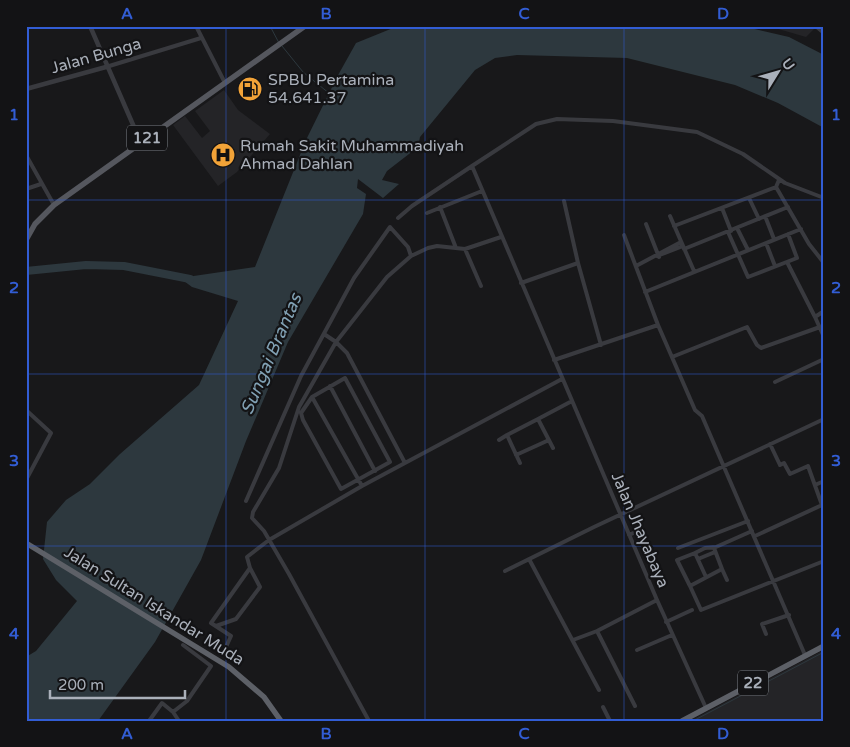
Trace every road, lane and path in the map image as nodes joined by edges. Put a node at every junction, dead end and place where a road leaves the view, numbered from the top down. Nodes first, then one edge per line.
1 (90, 26) edge
2 (196, 26) edge
3 (305, 26) edge
4 (818, 28) dead end
5 (824, 33) edge
6 (202, 38) junction
7 (106, 67) junction
8 (225, 83) junction
9 (26, 89) edge
10 (141, 142) junction
11 (26, 155) edge
12 (472, 166) junction
13 (779, 180) junction
14 (41, 184) junction
15 (776, 187) junction
16 (26, 189) edge
17 (482, 191) junction
18 (749, 198) junction
19 (824, 198) edge
20 (564, 201) dead end
21 (54, 206) junction
22 (440, 207) junction
23 (788, 207) junction
24 (722, 208) junction
25 (427, 212) dead end
26 (670, 216) dead end
27 (765, 216) junction
28 (398, 218) dead end
29 (759, 219) junction
30 (646, 224) dead end
31 (674, 226) junction
32 (737, 228) junction
33 (801, 229) junction
34 (730, 231) junction
35 (624, 234) dead end
36 (788, 234) junction
37 (501, 237) junction
38 (774, 239) junction
39 (26, 240) edge
40 (766, 243) junction
41 (683, 246) junction
42 (456, 248) junction
43 (465, 249) junction
44 (748, 250) junction
45 (738, 254) junction
46 (411, 256) junction
47 (658, 256) junction
48 (787, 262) junction
49 (578, 263) junction
50 (824, 263) edge
51 (637, 266) junction
52 (775, 266) junction
53 (694, 271) junction
54 (521, 282) junction
55 (481, 286) dead end
56 (645, 292) junction
57 (824, 311) edge
58 (815, 317) junction
59 (658, 325) junction
60 (820, 327) junction
61 (324, 334) junction
62 (824, 337) edge
63 (336, 342) junction
64 (601, 345) junction
65 (672, 357) junction
66 (824, 359) edge
67 (554, 360) junction
68 (562, 379) junction
69 (775, 382) dead end
70 (330, 386) junction
71 (312, 397) junction
72 (572, 401) junction
73 (26, 410) edge
74 (538, 419) junction
75 (824, 419) edge
76 (507, 435) junction
77 (499, 440) dead end
78 (549, 440) junction
79 (770, 444) junction
80 (553, 448) dead end
81 (516, 455) junction
82 (520, 463) dead end
83 (405, 464) junction
84 (724, 466) junction
85 (375, 471) junction
86 (359, 479) junction
87 (26, 480) edge
88 (824, 481) edge
89 (815, 484) junction
90 (362, 486) junction
91 (246, 501) dead end
92 (620, 514) junction
93 (748, 521) junction
94 (642, 528) dead end
95 (752, 531) junction
96 (629, 534) junction
97 (755, 536) junction
98 (269, 540) junction
99 (26, 543) edge
100 (678, 548) dead end
101 (715, 550) junction
102 (695, 552) junction
103 (529, 559) junction
104 (698, 559) junction
105 (824, 561) edge
106 (250, 568) junction
107 (722, 569) junction
108 (504, 571) dead end
109 (706, 577) junction
110 (727, 580) dead end
111 (774, 580) junction
112 (690, 586) junction
113 (656, 600) junction
114 (692, 610) dead end
115 (789, 615) junction
116 (666, 622) junction
117 (216, 626) junction
118 (597, 630) junction
119 (766, 634) dead end
120 (672, 635) junction
121 (573, 640) junction
122 (185, 643) junction
123 (824, 646) edge
124 (226, 647) dead end
125 (637, 650) dead end
126 (806, 655) junction
127 (599, 690) dead end
128 (635, 706) dead end
129 (603, 707) dead end
130 (706, 708) junction
131 (174, 712) junction
132 (150, 721) edge
133 (179, 721) edge
134 (281, 721) edge
135 (370, 721) edge
136 (610, 721) edge
137 (682, 721) edge

1 - 7 street
2 - 6 street
3 - 8 main road, 121
4 - 5 street
6 - 7 street, Jalan Bunga
6 - 8 street
7 - 9 street, Jalan Bunga
7 - 10 street
8 - 10 main road, 121
10 - 21 main road, 121
11 - 14 street
12 - 13 street
12 - 17 street, Jalan Jhayabaya
12 - 28 street
13 - 15 street
13 - 19 street
14 - 16 street
14 - 21 street
15 - 18 street
15 - 23 street
17 - 22 street
17 - 37 street, Jalan Jhayabaya
18 - 24 street
18 - 29 street
20 - 49 street
21 - 39 main road, 121
22 - 25 street
22 - 42 street
23 - 27 street
23 - 33 street
24 - 31 street
24 - 34 street
26 - 31 street
27 - 29 street
27 - 38 street
29 - 32 street
30 - 47 street
31 - 41 street
32 - 34 street
32 - 44 street
33 - 36 street
33 - 50 street
34 - 41 street
34 - 45 street
35 - 51 street
36 - 38 street
36 - 48 street
37 - 43 street
37 - 54 street, Jalan Jhayabaya
38 - 40 street
40 - 44 street
40 - 52 street
41 - 47 street
41 - 53 street
42 - 43 street
42 - 46 street
43 - 55 street
44 - 45 street
45 - 52 street
45 - 53 street
46 - 61 street
46 - 63 street
47 - 51 street
48 - 52 street
48 - 58 street
49 - 54 street
49 - 64 street
51 - 56 street
53 - 56 street
54 - 67 street, Jalan Jhayabaya
56 - 59 street
57 - 58 street
58 - 60 street
59 - 64 street
59 - 65 street
60 - 62 street
60 - 65 street
61 - 63 street
61 - 91 street
63 - 83 street
63 - 98 street
64 - 67 street
65 - 84 street
66 - 69 street
67 - 68 street, Jalan Jhayabaya
68 - 72 street, Jalan Jhayabaya
68 - 83 street
70 - 71 street
70 - 85 street
70 - 85 street
71 - 86 street
71 - 86 street
72 - 74 street
72 - 92 street, Jalan Jhayabaya
73 - 87 street
74 - 76 street
74 - 78 street
75 - 79 street
76 - 77 street
76 - 81 street
78 - 80 street
78 - 81 street
79 - 84 street
79 - 89 street
81 - 82 street
83 - 90 street
84 - 92 street
84 - 93 street
85 - 86 street
86 - 90 street
88 - 89 street
89 - 97 street
90 - 98 street
92 - 96 street, Jalan Jhayabaya
92 - 103 street
93 - 95 street
93 - 100 street
94 - 96 street
95 - 97 street
95 - 101 street
96 - 113 street, Jalan Jhayabaya
97 - 111 street
98 - 106 street
98 - 135 street
99 - 122 highway, Jalan Sultan Iskandar Muda
101 - 102 street
101 - 104 street
101 - 107 street
102 - 104 street
102 - 112 street
103 - 108 street
103 - 121 street
104 - 109 street
105 - 111 street
106 - 117 street
106 - 117 street
107 - 109 street
107 - 110 street
109 - 112 street
111 - 112 street
111 - 115 street
113 - 116 street, Jalan Jhayabaya
113 - 118 street
114 - 116 street
115 - 119 street
115 - 126 street
116 - 120 street, Jalan Jhayabaya
117 - 124 street
118 - 121 street
118 - 128 street
120 - 125 street
120 - 130 street, Jalan Jhayabaya
121 - 127 street
122 - 131 street
122 - 134 highway, Jalan Sultan Iskandar Muda
123 - 126 highway, 22
126 - 130 highway, 22
129 - 136 street
130 - 137 highway, 22
131 - 132 street
131 - 133 street

